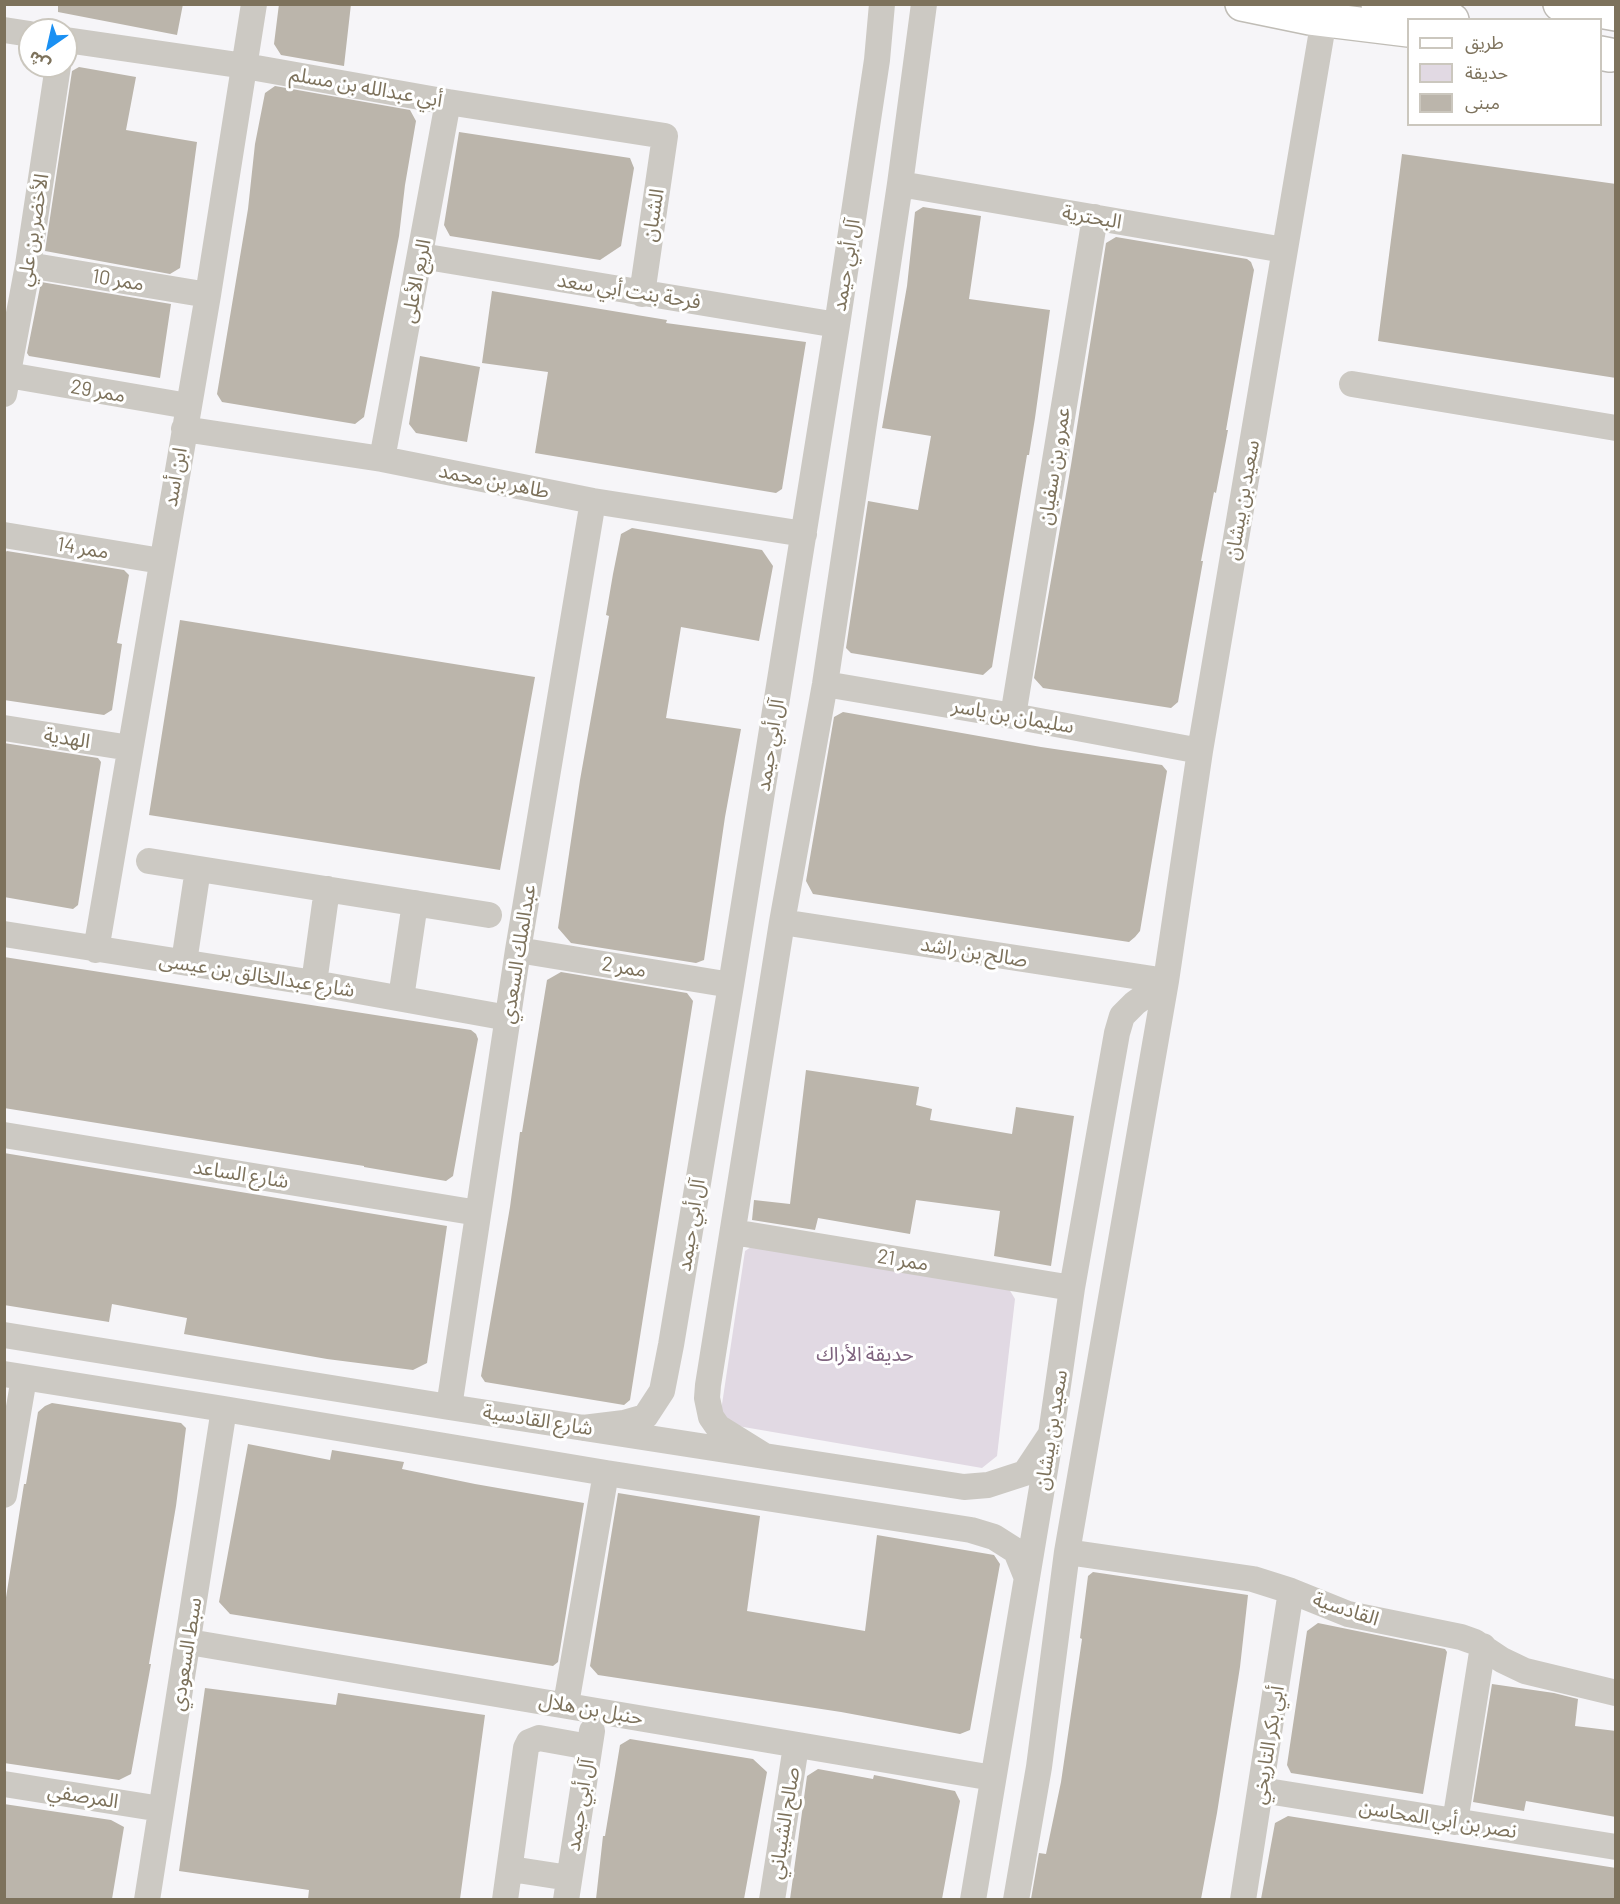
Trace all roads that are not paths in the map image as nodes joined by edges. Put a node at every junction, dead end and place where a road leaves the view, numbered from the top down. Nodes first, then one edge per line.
1 (254, 4) edge
2 (882, 4) edge
3 (924, 4) edge
4 (1242, 4) edge
5 (1378, 4) edge
6 (1560, 4) edge
7 (1616, 14) edge
8 (1443, 18) edge
9 (1324, 19) junction
10 (1407, 30) edge
11 (880, 31) junction
12 (919, 38) junction
13 (78, 42) edge
14 (245, 66) junction
15 (56, 78) edge
16 (448, 102) junction
17 (665, 136) joint
18 (900, 184) junction
19 (1095, 217) junction
20 (1284, 250) junction
21 (421, 256) junction
22 (28, 265) junction
23 (642, 294) junction
24 (207, 295) junction
25 (837, 325) junction
26 (6, 384) edge
27 (1352, 384) dead end
28 (186, 418) junction
29 (1616, 428) edge
30 (382, 459) junction
31 (593, 501) junction
32 (804, 534) junction
33 (4, 536) edge
34 (161, 561) junction
35 (825, 684) junction
36 (1013, 716) junction
37 (4, 728) edge
38 (130, 748) junction
39 (1200, 751) junction
40 (149, 861) dead end
41 (198, 869) junction
42 (327, 890) junction
43 (415, 903) junction
44 (489, 915) dead end
45 (782, 922) junction
46 (4, 934) edge
47 (96, 950) junction
48 (518, 950) junction
49 (184, 962) junction
50 (1166, 981) junction
51 (314, 983) junction
52 (731, 985) junction
53 (401, 999) junction
54 (508, 1018) junction
55 (4, 1135) edge
56 (478, 1213) junction
57 (733, 1232) junction
58 (1072, 1288) junction
59 (4, 1335) edge
60 (14, 1376) edge
61 (449, 1407) junction
62 (224, 1408) junction
63 (583, 1428) junction
64 (1051, 1434) junction
65 (764, 1455) junction
66 (606, 1473) junction
67 (4, 1495) edge
68 (1067, 1552) junction
69 (1027, 1578) junction
70 (1291, 1591) junction
71 (189, 1642) junction
72 (1483, 1646) junction
73 (1616, 1693) edge
74 (566, 1704) junction
75 (596, 1710) junction
76 (796, 1746) junction
77 (589, 1747) junction
78 (993, 1778) junction
79 (4, 1784) edge
80 (1261, 1790) junction
81 (161, 1809) junction
82 (1455, 1822) junction
83 (1616, 1847) edge
84 (511, 1869) junction
85 (568, 1889) edge
86 (147, 1899) edge
87 (505, 1899) edge
88 (772, 1899) edge
89 (973, 1899) edge
90 (1016, 1899) edge
91 (1243, 1899) edge

1 - 14 street, ابن أسد
2 - 11 street, آل أبي حيمد
3 - 12 street, آل أبي حيمد
4 - 9 main road
5 - 8 main road
6 - 7 main road
9 - 10 main road
9 - 20 street, سعيد بن بيشان
11 - 12 street
11 - 25 street, آل أبي حيمد
12 - 18 street, آل أبي حيمد
13 - 14 street, أبي عبدالله بن مسلم
14 - 16 street, أبي عبدالله بن مسلم
14 - 24 street, ابن أسد
15 - 22 street, الأخضر بن علي
16 - 17 street, أبي عبدالله بن مسلم
16 - 21 street, الريع الأعلى
17 - 23 street, الشبان
18 - 19 street, البحترية
18 - 35 street, آل أبي حيمد
19 - 20 street, البحترية
19 - 36 street, عمرو بن سفيان
20 - 39 street, سعيد بن بيشان
21 - 23 street, فرحة بنت أبي سعد
21 - 30 street, الريع الأعلى
22 - 24 street, ممر 10
22 - 26 street, الأخضر بن علي
23 - 25 street, فرحة بنت أبي سعد
24 - 28 street, ابن أسد
25 - 32 street, آل أبي حيمد
26 - 28 street, ممر 29
27 - 29 street
28 - 30 street, طاهر بن محمد
28 - 34 street, ابن أسد
30 - 31 street, طاهر بن محمد
31 - 32 street, طاهر بن محمد
31 - 48 street, عبدالملك السعدي
32 - 52 street, آل أبي حيمد
33 - 34 street, ممر 14
34 - 38 street, ابن أسد
35 - 36 street, سليمان بن ياسر
35 - 45 street, آل أبي حيمد
36 - 39 street, سليمان بن ياسر
37 - 38 street, الهدية
38 - 47 street, ابن أسد
39 - 50 street, سعيد بن بيشان
40 - 41 street
41 - 42 street
41 - 49 street
42 - 43 street
42 - 51 street
43 - 44 street
43 - 53 street
45 - 50 street, صالح بن راشد
45 - 57 street, آل أبي حيمد
46 - 47 street, شارع عبدالخالق بن عيسى
47 - 49 street, شارع عبدالخالق بن عيسى
48 - 52 street, ممر 2
48 - 54 street, عبدالملك السعدي
49 - 51 street, شارع عبدالخالق بن عيسى
50 - 58 street, سعيد بن بيشان
50 - 68 street, سعيد بن بيشان
51 - 53 street, شارع عبدالخالق بن عيسى
52 - 63 street, آل أبي حيمد
53 - 54 street, شارع عبدالخالق بن عيسى
54 - 56 street, عبدالملك السعدي
55 - 56 street, شارع الساعد
56 - 61 street, عبدالملك السعدي
57 - 58 street, ممر 21
57 - 65 street, آل أبي حيمد
58 - 64 street, سعيد بن بيشان
59 - 61 street, شارع القادسية
60 - 62 street, شارع القادسية
60 - 67 street
61 - 63 street, شارع القادسية
62 - 66 street, شارع القادسية
62 - 71 street, سبط السعودي
63 - 65 street, شارع القادسية
64 - 65 street, شارع القادسية
64 - 69 street, سعيد بن بيشان
66 - 69 street, شارع القادسية
66 - 74 street
68 - 70 street, القادسية
68 - 90 street, سعيد بن بيشان
69 - 78 street, سعيد بن بيشان
70 - 72 street, القادسية
70 - 80 street, أبي بكر التاريخي
71 - 74 street, حنبل بن هلال
71 - 81 street, سبط السعودي
72 - 73 street, القادسية
72 - 82 street
74 - 75 street, حنبل بن هلال
75 - 76 street, حنبل بن هلال
75 - 77 street, آل أبي حيمد
76 - 78 street, حنبل بن هلال
76 - 88 street, صالح الشيباني
77 - 84 street
77 - 85 street, آل أبي حيمد
78 - 89 street, سعيد بن بيشان
79 - 81 street, المرصفي
80 - 82 street, نصر بن أبي المحاسن
80 - 91 street, أبي بكر التاريخي
81 - 86 street, سبط السعودي
82 - 83 street, نصر بن أبي المحاسن
84 - 85 street
84 - 87 street

